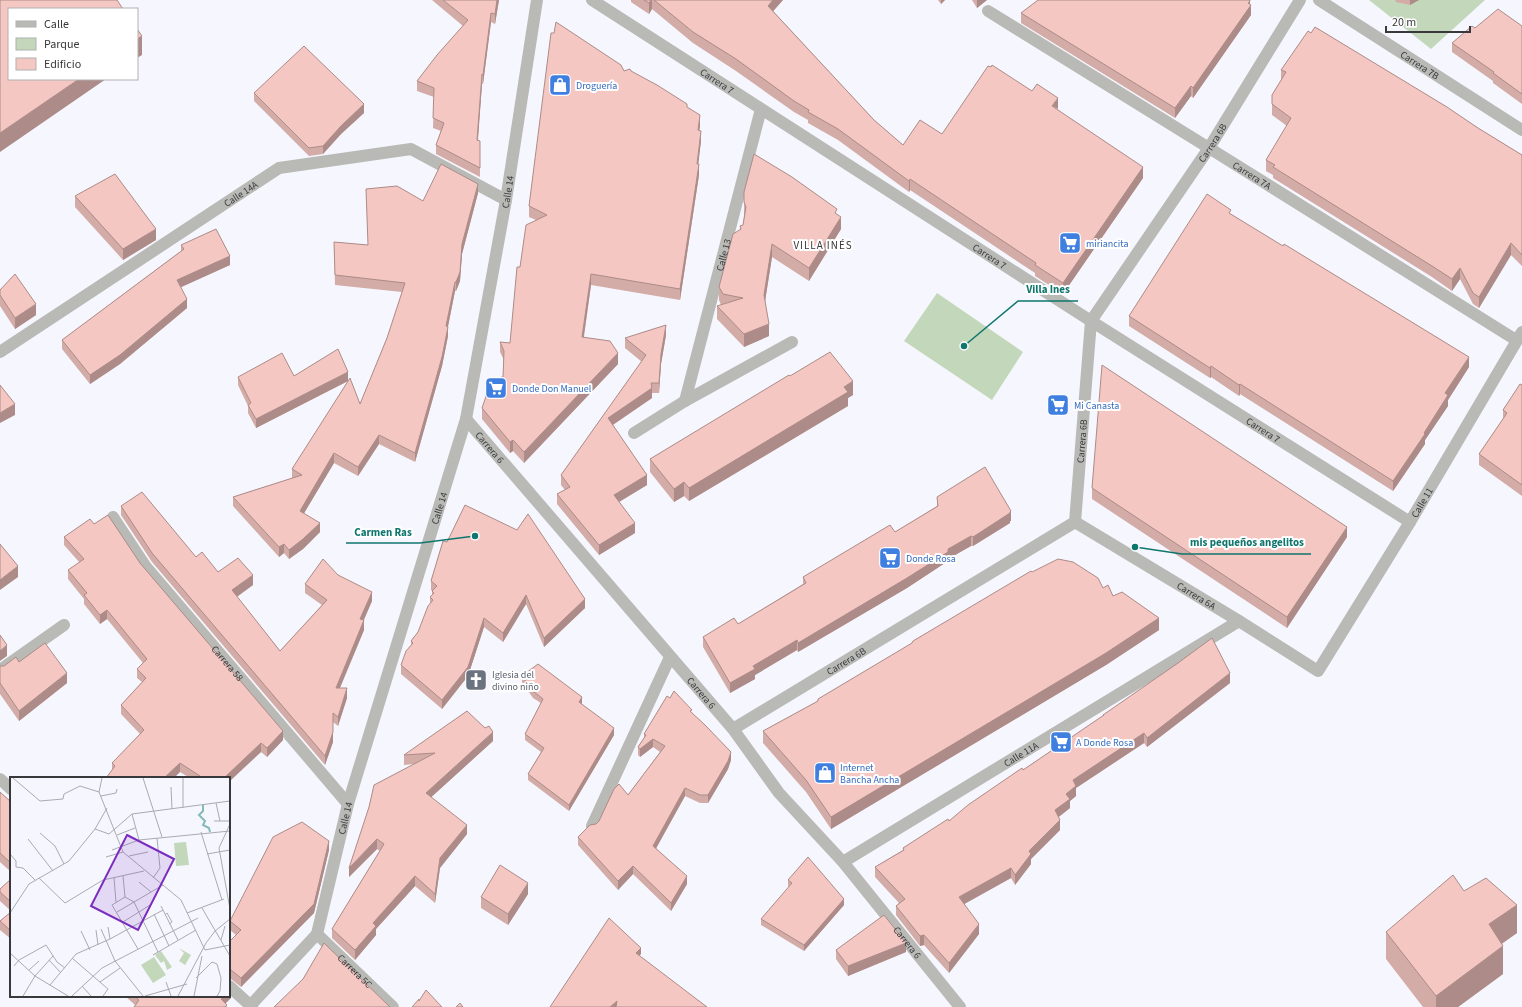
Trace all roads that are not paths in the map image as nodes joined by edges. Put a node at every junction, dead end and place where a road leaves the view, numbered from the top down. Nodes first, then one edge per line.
1 (538, 0) edge
2 (592, 0) edge
3 (1300, 0) edge
4 (1319, 0) edge
5 (988, 11) dead end
6 (761, 109) junction
7 (1522, 130) edge
8 (1209, 148) junction
9 (506, 200) junction
10 (1091, 321) junction
11 (1519, 336) edge
12 (792, 342) dead end
13 (0, 352) edge
14 (686, 401) junction
15 (466, 419) junction
16 (634, 433) dead end
17 (113, 517) dead end
18 (1074, 522) junction
19 (1410, 522) junction
20 (1239, 621) junction
21 (64, 625) dead end
22 (670, 657) junction
23 (0, 670) edge
24 (1318, 671) joint
25 (733, 729) junction
26 (0, 780) edge
27 (10, 788) edge
28 (348, 804) junction
29 (592, 826) edge
30 (843, 862) junction
31 (317, 934) junction
32 (230, 987) edge
33 (250, 1006) edge
34 (393, 1007) edge
35 (960, 1007) edge

1 - 9 street, Calle 14
2 - 6 street, Carrera 7
3 - 8 street, Carrera 6B
4 - 7 street, Carrera 7B
5 - 8 street, Carrera 7A
6 - 10 street, Carrera 7
6 - 14 street, Calle 13
8 - 10 street, Carrera 6B
8 - 11 street, Carrera 7A
9 - 13 street, Calle 14A
9 - 15 street, Calle 14
10 - 18 street, Carrera 6B
10 - 19 street, Carrera 7
11 - 19 street, Calle 11
12 - 14 street
14 - 16 street
15 - 22 street, Carrera 6
15 - 28 street, Calle 14
17 - 28 street, Carrera 58
18 - 20 street, Carrera 6A
18 - 25 street, Carrera 6B
19 - 24 street, Calle 11
20 - 24 street, Carrera 6A
20 - 30 street, Calle 11A
21 - 23 street
22 - 25 street, Carrera 6
22 - 29 street
25 - 30 street, Carrera 6
26 - 27 street
28 - 31 street, Calle 14
30 - 35 street, Carrera 6
31 - 33 street, Calle 14
31 - 34 street, Carrera 5C
32 - 33 street

